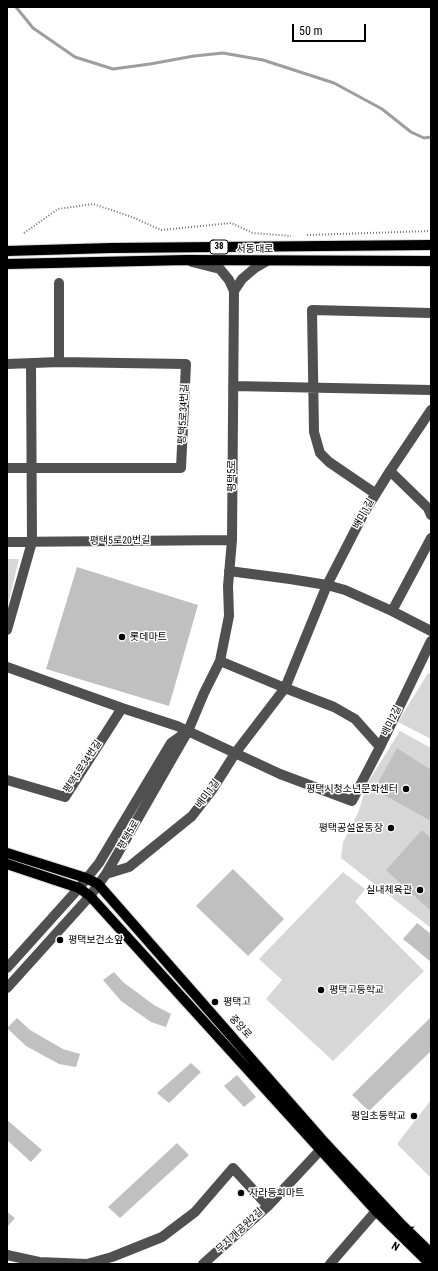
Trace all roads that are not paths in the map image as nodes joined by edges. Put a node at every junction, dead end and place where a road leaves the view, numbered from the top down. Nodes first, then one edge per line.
1 (431, 245) edge
2 (7, 251) edge
3 (186, 260) junction
4 (267, 261) junction
5 (398, 261) junction
6 (431, 261) edge
7 (7, 264) edge
8 (431, 266) edge
9 (60, 283) dead end
10 (234, 291) junction
11 (431, 314) edge
12 (58, 362) junction
13 (7, 364) edge
14 (31, 364) junction
15 (233, 386) junction
16 (314, 388) junction
17 (431, 390) edge
18 (431, 410) edge
19 (428, 424) edge
20 (7, 468) edge
21 (33, 468) junction
22 (390, 471) junction
23 (376, 494) junction
24 (431, 515) edge
25 (431, 538) edge
26 (232, 540) junction
27 (7, 542) edge
28 (32, 542) junction
29 (229, 571) junction
30 (327, 585) junction
31 (392, 611) junction
32 (7, 630) edge
33 (431, 632) edge
34 (431, 641) edge
35 (220, 661) junction
36 (7, 667) edge
37 (285, 688) junction
38 (122, 708) junction
39 (188, 731) junction
40 (380, 747) junction
41 (236, 752) junction
42 (7, 780) edge
43 (7, 853) edge
44 (7, 864) edge
45 (106, 874) junction
46 (86, 878) junction
47 (98, 884) junction
48 (79, 888) junction
49 (90, 896) junction
50 (7, 968) edge
51 (7, 988) edge
52 (323, 1147) junction
53 (268, 1206) junction
54 (376, 1210) junction
55 (431, 1253) edge
56 (7, 1255) edge
57 (87, 1264) edge
58 (203, 1264) edge
59 (330, 1264) edge
60 (430, 1264) edge

1 - 2 main road, 서동대로 / 38
3 - 4 main road, 서동대로 / 38
3 - 7 main road, 서동대로 / 38
3 - 10 street
4 - 5 main road, 서동대로 / 38
4 - 10 street
5 - 6 main road, 서동대로 / 38
5 - 8 main road
9 - 12 street
10 - 15 street, 평택5로
11 - 16 street, 배미1길
12 - 14 street, 평택5로34번길
12 - 21 street, 평택5로34번길
13 - 14 street, 평택5로34번길
14 - 21 street
15 - 16 street
15 - 26 street, 평택5로
16 - 17 street
16 - 23 street, 배미1길
18 - 19 street, 배미1길
19 - 22 street, 배미1길
20 - 21 street, 평택5로34번길
21 - 28 street
22 - 23 street, 배미1길
22 - 24 street
23 - 30 street, 배미1길
25 - 31 street
26 - 28 street, 평택5로20번길
26 - 29 street, 평택5로
27 - 28 street, 평택5로20번길
28 - 32 street
29 - 30 street
29 - 35 street, 평택5로
30 - 31 street
30 - 37 street, 배미1길
31 - 33 street
34 - 40 street, 배미2길
35 - 37 street
35 - 39 street, 평택5로
36 - 38 street
37 - 40 street
37 - 41 street, 배미1길
38 - 39 street
38 - 42 street, 평택5로34번길
39 - 41 street
39 - 45 street, 평택5로
39 - 46 street
40 - 41 street, 배미2길
41 - 45 street, 배미1길
43 - 46 main road, 중앙로
44 - 48 main road, 중앙로
45 - 47 street, 평택5로
46 - 47 main road, 중앙로
46 - 48 street
47 - 49 street, 평택5로
47 - 52 main road, 중앙로
48 - 49 main road, 중앙로
48 - 50 street
49 - 51 street, 평택5로
49 - 52 main road, 중앙로
52 - 53 street, 무지개공원2길
52 - 54 main road, 중앙로
52 - 55 main road, 중앙로
53 - 57 street
53 - 58 street, 무지개공원2길
54 - 59 street
54 - 60 main road, 중앙로
56 - 57 street

